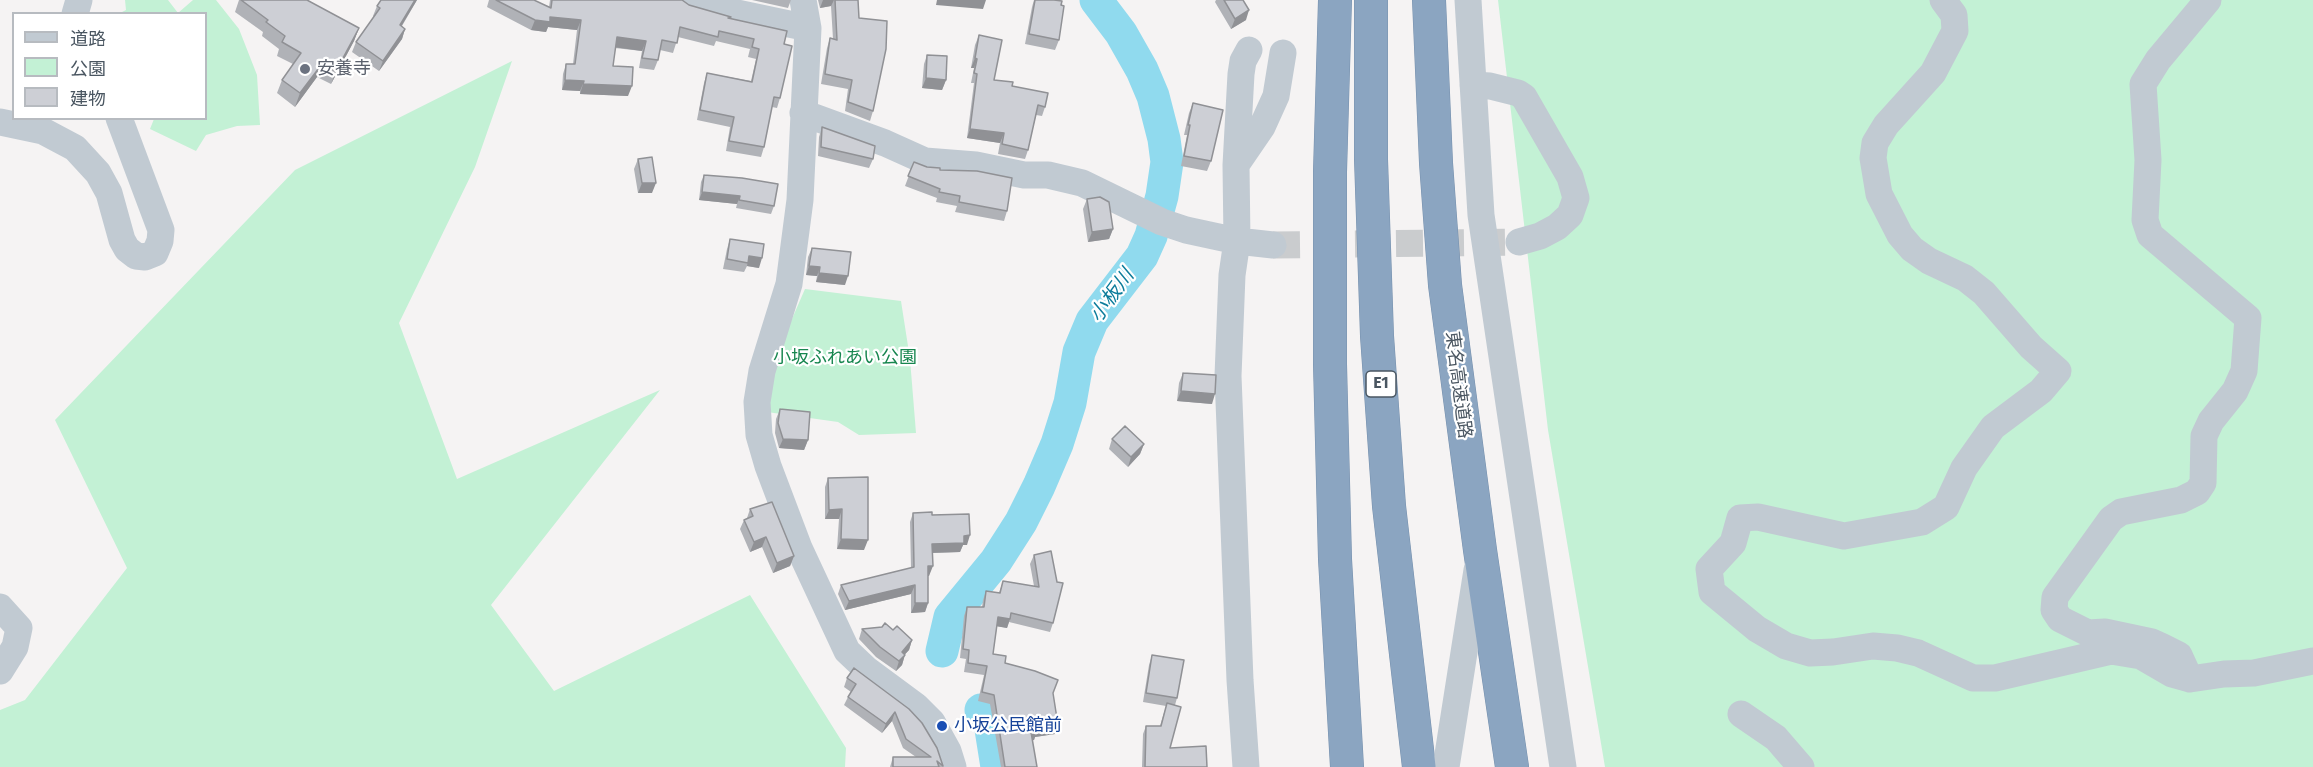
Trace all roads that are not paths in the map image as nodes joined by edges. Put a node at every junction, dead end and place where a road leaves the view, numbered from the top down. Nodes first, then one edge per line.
1 (690, 0) edge
2 (803, 0) edge
3 (1335, 0) edge
4 (1371, 0) edge
5 (1429, 0) edge
6 (1468, 0) edge
7 (1943, 0) edge
8 (2208, 0) edge
9 (808, 28) junction
10 (1249, 50) dead end
11 (1283, 53) dead end
12 (1473, 85) junction
13 (803, 113) junction
14 (120, 120) edge
15 (0, 122) edge
16 (1236, 165) junction
17 (1237, 241) junction
18 (1519, 242) tunnel mouth
19 (1273, 245) tunnel mouth
20 (1480, 550) junction
21 (0, 607) edge
22 (2313, 661) edge
23 (0, 670) edge
24 (2190, 679) junction
25 (1741, 714) dead end
26 (953, 767) edge
27 (1246, 767) edge
28 (1347, 767) edge
29 (1419, 767) edge
30 (1446, 767) edge
31 (1512, 767) edge
32 (1563, 767) edge
33 (1801, 767) edge

1 - 9 street
2 - 9 street
3 - 28 highway
4 - 29 highway, E1
5 - 20 highway, 東名高速道路
6 - 12 street
7 - 24 street
8 - 24 street
9 - 13 street
10 - 16 street
11 - 16 street
12 - 18 street
12 - 32 street
13 - 17 street
13 - 26 street
14 - 15 street
16 - 17 street
17 - 19 street
17 - 27 street
20 - 30 street
20 - 31 highway, 東名高速道路
21 - 23 street
22 - 24 street
25 - 33 street

